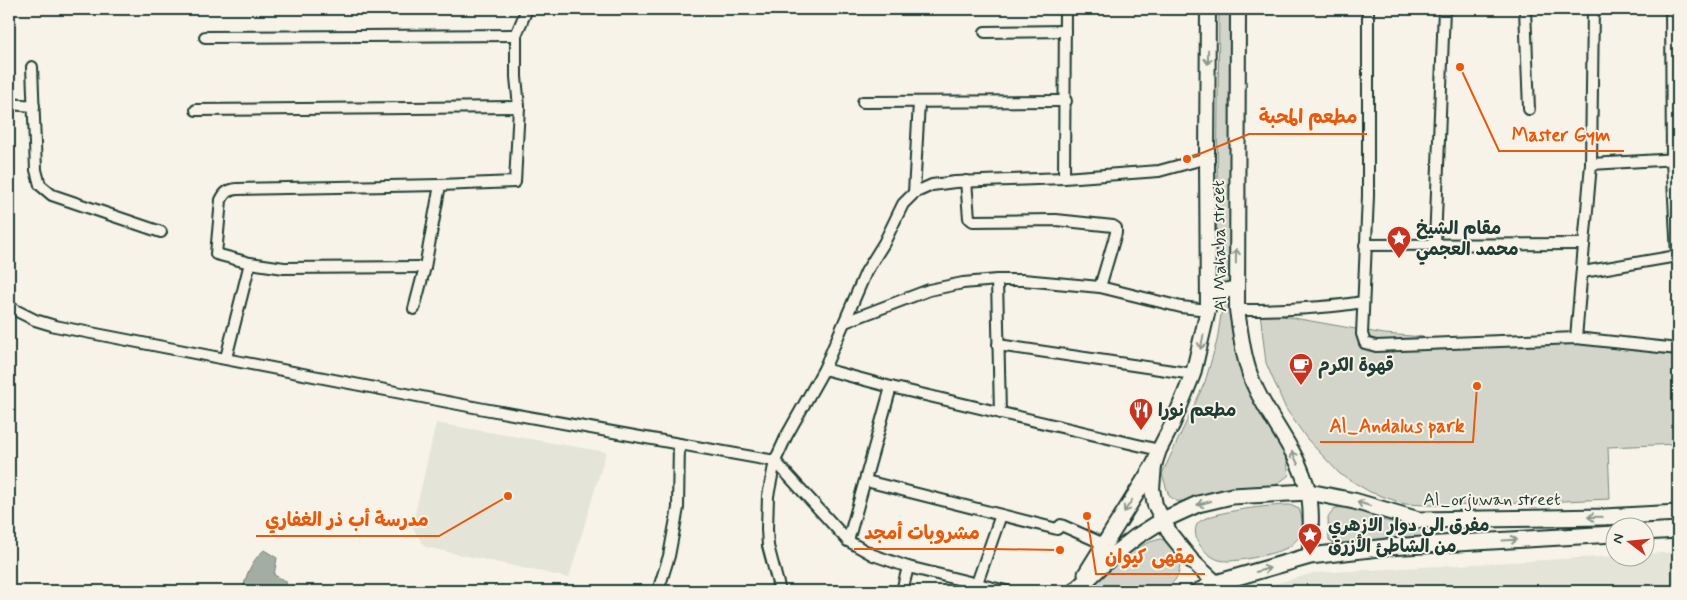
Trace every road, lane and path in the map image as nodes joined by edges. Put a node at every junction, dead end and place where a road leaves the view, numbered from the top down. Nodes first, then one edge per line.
1 (527, 9) edge
2 (1065, 9) edge
3 (1208, 9) edge
4 (1238, 9) edge
5 (1368, 9) edge
6 (1444, 9) edge
7 (1525, 9) edge
8 (1593, 9) edge
9 (1671, 9) edge
10 (1065, 31) junction
11 (986, 32) dead end
12 (516, 35) junction
13 (205, 37) dead end
14 (32, 67) dead end
15 (863, 102) dead end
16 (919, 102) junction
17 (1066, 102) junction
18 (9, 104) edge
19 (34, 106) junction
20 (519, 107) junction
21 (1529, 109) dead end
22 (196, 110) dead end
23 (1206, 158) junction
24 (1675, 159) edge
25 (1592, 164) junction
26 (1064, 178) junction
27 (966, 181) junction
28 (440, 185) junction
29 (914, 193) junction
30 (161, 232) dead end
31 (1435, 244) junction
32 (1584, 244) junction
33 (1365, 245) junction
34 (1678, 256) edge
35 (250, 263) junction
36 (425, 267) junction
37 (1583, 272) junction
38 (997, 280) junction
39 (1100, 287) junction
40 (1209, 288) junction
41 (1236, 288) junction
42 (1364, 302) junction
43 (9, 307) edge
44 (414, 309) dead end
45 (1208, 310) junction
46 (1237, 310) junction
47 (845, 322) junction
48 (1576, 338) junction
49 (998, 345) junction
50 (1678, 349) edge
51 (226, 358) junction
52 (824, 369) junction
53 (1193, 374) junction
54 (891, 387) junction
55 (1000, 413) junction
56 (678, 444) junction
57 (1159, 450) junction
58 (776, 461) junction
59 (1154, 465) junction
60 (866, 481) junction
61 (1309, 492) junction
62 (1678, 513) edge
63 (1000, 515) junction
64 (1163, 520) junction
65 (1678, 530) edge
66 (1654, 531) edge
67 (1604, 535) edge
68 (848, 541) junction
69 (1104, 544) junction
70 (1310, 556) junction
71 (908, 567) junction
72 (977, 583) junction
73 (1216, 583) junction
74 (1076, 590) edge
75 (658, 591) edge
76 (780, 591) edge
77 (902, 591) edge
78 (1006, 591) edge
79 (1200, 591) edge

1 - 12 street
2 - 10 street
3 -> 23 main road, Al Mahaba street
41 -> 4 main road, Al Mahaba street
5 - 33 street
6 - 31 street
7 - 21 street
8 - 25 street
9 - 24 street
10 - 11 street
10 - 17 street
12 - 13 street
12 - 20 street
14 - 19 street
15 - 16 street
16 - 17 street
16 - 29 street
17 - 26 street
18 - 19 street
19 - 30 street
20 - 22 street
20 - 28 street
23 - 26 street
23 - 40 main road, Al Mahaba street
24 - 25 street
24 - 34 street
25 - 32 street
26 - 27 street
27 - 29 street
27 - 39 street
28 - 35 street
28 - 36 street
29 - 47 street
31 - 32 street
31 - 33 street
32 - 37 street
33 - 42 street
34 - 37 street
35 - 36 street
35 - 51 street
36 - 44 street
37 - 48 street
38 - 39 street
38 - 47 street
38 - 49 street
39 - 45 street
40 - 41 main road
40 - 45 main road, Al Mahaba street
41 - 46 main road, Al Mahaba street
42 - 46 street
42 - 48 street
43 - 51 street
45 -> 53 main road, Al Mahaba street
61 -> 46 main road, Al Mahaba street
47 - 52 street
48 - 50 street
49 - 53 street
49 - 55 street
51 - 56 street
52 - 54 street
52 - 58 street
53 - 57 main road, Al Mahaba street
54 - 55 street
54 - 60 street
55 - 57 street
56 - 58 street
56 - 75 street
57 - 59 main road, Al Mahaba street
58 - 68 street
58 - 76 street
59 - 64 main road, Al Mahaba street
59 -> 69 main road
60 - 63 street
60 - 68 street
62 -> 61 main road, Al_orjuwan street
61 -> 64 main road, Al_orjuwan street
61 - 70 main road, Al Mahaba street
63 - 69 street
63 - 72 street
64 - 73 main road, Al Mahaba street
64 - 74 main road, Al_orjuwan street
65 - 66 main road
70 -> 67 main road
68 - 71 street
69 - 74 main road
73 -> 70 main road
71 - 72 street
71 - 77 street
72 - 78 street
73 - 79 main road

